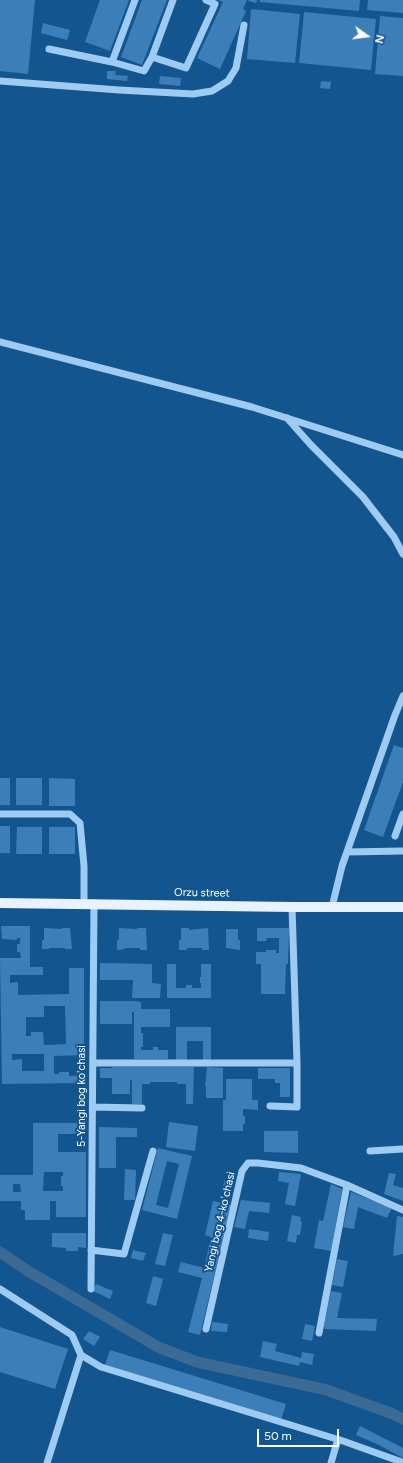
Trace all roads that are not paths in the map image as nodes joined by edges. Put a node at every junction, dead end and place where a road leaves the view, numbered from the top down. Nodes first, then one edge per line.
1 (135, 0) edge
2 (173, 0) edge
3 (206, 0) edge
4 (244, 25) dead end
5 (49, 49) dead end
6 (152, 57) junction
7 (112, 62) junction
8 (0, 82) edge
9 (0, 342) edge
10 (287, 418) junction
11 (403, 455) edge
12 (403, 554) edge
13 (403, 696) edge
14 (0, 814) edge
15 (403, 814) edge
16 (394, 836) dead end
17 (347, 852) junction
18 (403, 852) edge
19 (0, 902) edge
20 (89, 903) junction
21 (292, 907) junction
22 (332, 907) junction
23 (403, 907) edge
24 (93, 1063) junction
25 (297, 1063) junction
26 (270, 1106) dead end
27 (93, 1108) junction
28 (142, 1108) dead end
29 (403, 1149) edge
30 (370, 1151) dead end
31 (153, 1152) dead end
32 (347, 1185) junction
33 (403, 1210) edge
34 (91, 1250) junction
35 (0, 1289) edge
36 (91, 1289) dead end
37 (206, 1330) dead end
38 (319, 1333) dead end
39 (81, 1355) junction
40 (338, 1439) junction
41 (47, 1463) edge
42 (331, 1463) edge
43 (403, 1463) edge

1 - 7 street
2 - 6 street
3 - 6 street
4 - 8 street
5 - 7 street
6 - 7 street
9 - 10 street
10 - 11 street
10 - 12 street
13 - 17 street
14 - 20 street, 5-Yangi bog koʼchasi
15 - 16 street
17 - 18 street
17 - 22 street
19 - 20 main road, Orzu street
20 - 21 main road, Orzu street
20 - 24 street, 5-Yangi bog koʼchasi
21 - 22 main road, Orzu street
21 - 25 street
22 - 23 main road, Orzu street
24 - 25 street
24 - 27 street, 5-Yangi bog koʼchasi
25 - 26 street
27 - 28 street
27 - 34 street, 5-Yangi bog koʼchasi
29 - 30 street
31 - 34 street
32 - 33 street, Yangi bog 4-koʼchasi
32 - 37 street, Yangi bog 4-koʼchasi
32 - 38 street
34 - 36 street, 5-Yangi bog koʼchasi
35 - 39 street
39 - 40 street
39 - 41 street
40 - 42 street
40 - 43 street

